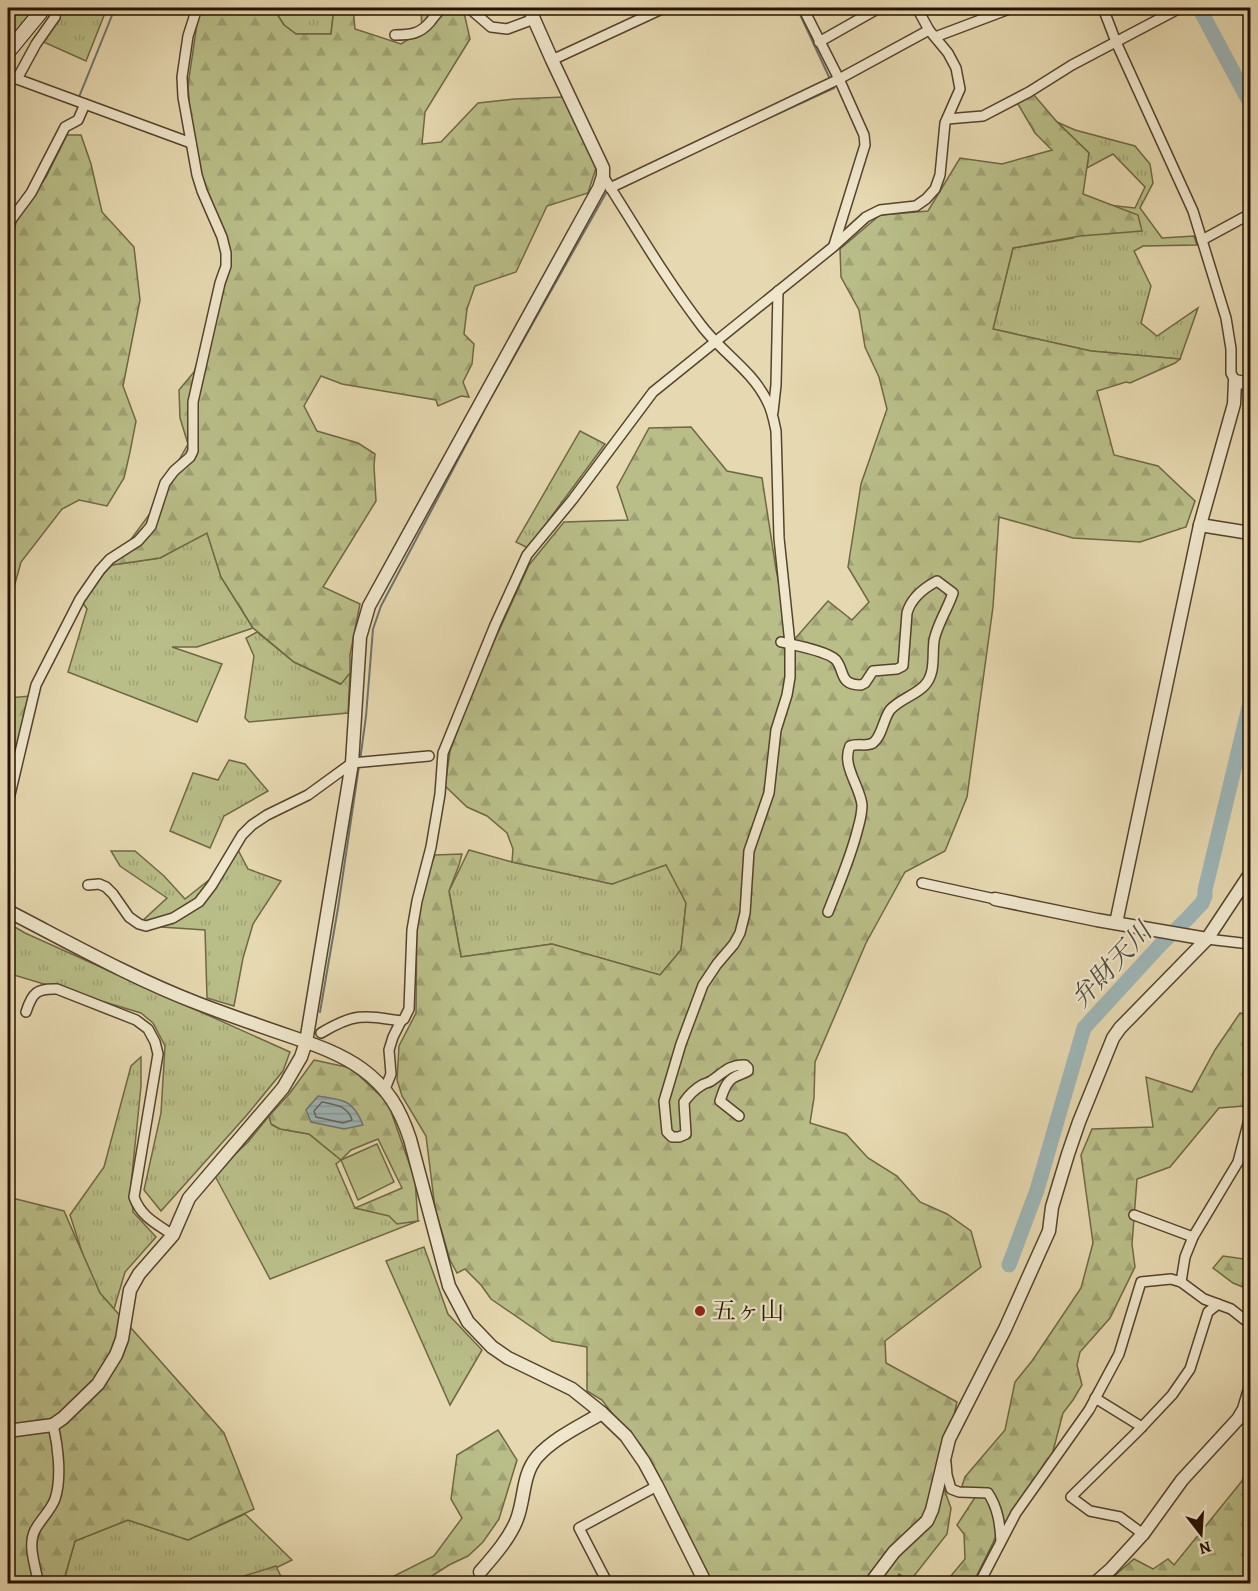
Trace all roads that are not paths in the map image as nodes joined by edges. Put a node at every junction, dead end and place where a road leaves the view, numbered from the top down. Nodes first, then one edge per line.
1 (44, 8) edge
2 (53, 8) edge
3 (197, 8) edge
4 (443, 8) edge
5 (469, 8) edge
6 (664, 8) edge
7 (803, 8) edge
8 (879, 8) edge
9 (917, 8) edge
10 (1012, 8) edge
11 (1103, 8) edge
12 (1180, 8) edge
13 (532, 13) edge
14 (932, 33) junction
15 (395, 35) dead end
16 (819, 42) junction
17 (1116, 42) junction
18 (8, 52) edge
19 (552, 60) junction
20 (838, 79) junction
21 (85, 104) junction
22 (947, 119) junction
23 (191, 143) junction
24 (603, 176) junction
25 (610, 188) junction
26 (1251, 214) edge
27 (8, 234) edge
28 (1202, 240) junction
29 (833, 247) junction
30 (778, 291) junction
31 (714, 341) junction
32 (1235, 381) junction
33 (1251, 384) edge
34 (773, 414) junction
35 (1200, 525) junction
36 (1251, 532) edge
37 (785, 643) junction
38 (429, 756) dead end
39 (352, 763) junction
40 (8, 803) edge
41 (1251, 874) edge
42 (922, 884) dead end
43 (88, 885) dead end
44 (995, 899) joint
45 (8, 911) edge
46 (828, 912) dead end
47 (1116, 923) junction
48 (1207, 939) junction
49 (1251, 944) edge
50 (26, 1012) dead end
51 (401, 1021) junction
52 (321, 1033) dead end
53 (306, 1042) junction
54 (385, 1089) junction
55 (739, 1116) dead end
56 (1251, 1116) edge
57 (1134, 1215) dead end
58 (173, 1235) junction
59 (1193, 1237) junction
60 (1180, 1282) junction
61 (1218, 1304) junction
62 (1251, 1324) edge
63 (1251, 1389) edge
64 (1095, 1398) junction
65 (602, 1413) junction
66 (53, 1425) junction
67 (1142, 1427) junction
68 (8, 1433) edge
69 (945, 1459) junction
70 (657, 1486) junction
71 (1143, 1534) junction
72 (1001, 1541) junction
73 (480, 1572) dead end
74 (37, 1576) dead end
75 (608, 1584) edge
76 (706, 1584) edge
77 (870, 1584) edge
78 (979, 1584) edge
79 (1094, 1584) edge

1 - 18 main road
2 - 21 street
3 - 23 street
4 - 15 street
5 - 13 street
6 - 19 street
7 - 16 street
8 - 16 street
9 - 14 street
10 - 14 street
11 - 17 street
12 - 17 street
13 - 19 street
14 - 20 street
14 - 22 street
16 - 20 street
17 - 22 street
17 - 28 street
19 - 24 street
20 - 25 street
20 - 29 street
21 - 23 street
21 - 27 street
22 - 29 street
23 - 40 street
24 - 25 street
24 - 39 street
25 - 31 street
26 - 28 street
28 - 32 street
29 - 30 street
30 - 31 street
30 - 34 street
31 - 34 street
31 - 51 street
32 - 33 street
32 - 35 street
34 - 37 street
35 - 36 street
35 - 47 street
37 - 46 street
37 - 55 street
38 - 39 street
39 - 43 street
39 - 53 street
41 - 48 street
42 - 44 street
44 - 47 street
45 - 53 street
47 - 48 street
48 - 49 street
48 - 69 street
50 - 58 street
51 - 52 street
51 - 54 street
53 - 54 street
53 - 58 street
54 - 65 street
56 - 59 street
57 - 59 street
58 - 66 street
59 - 60 street
60 - 61 street
60 - 64 street
61 - 62 street
61 - 67 street
63 - 71 street
64 - 67 street
64 - 72 street
65 - 70 street
65 - 73 street
66 - 68 street
66 - 74 street
67 - 71 street
69 - 72 street
69 - 77 street
70 - 75 street
70 - 76 street
71 - 79 street
72 - 78 street

